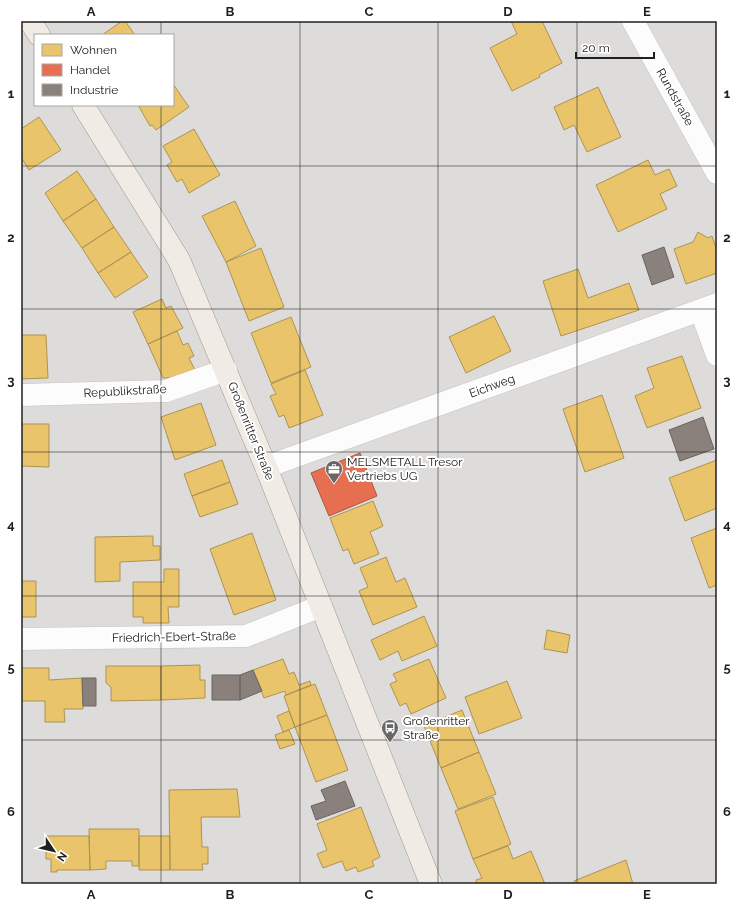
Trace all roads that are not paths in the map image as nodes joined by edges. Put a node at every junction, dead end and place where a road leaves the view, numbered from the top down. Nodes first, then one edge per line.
1 (30, 21) edge
2 (633, 21) edge
3 (38, 34) edge
4 (84, 106) edge
5 (717, 173) edge
6 (709, 307) edge
7 (717, 355) edge
8 (226, 370) junction
9 (21, 395) edge
10 (266, 467) junction
11 (321, 606) junction
12 (21, 640) edge
13 (431, 884) edge

1 - 3 main road
2 - 5 street, Rundstraße
4 - 8 main road, Großenritter Straße
6 - 7 street
6 - 10 street, Eichweg
8 - 9 street, Republikstraße
8 - 10 main road, Großenritter Straße
10 - 11 main road, Großenritter Straße
11 - 12 street, Friedrich-Ebert-Straße
11 - 13 main road, Großenritter Straße

